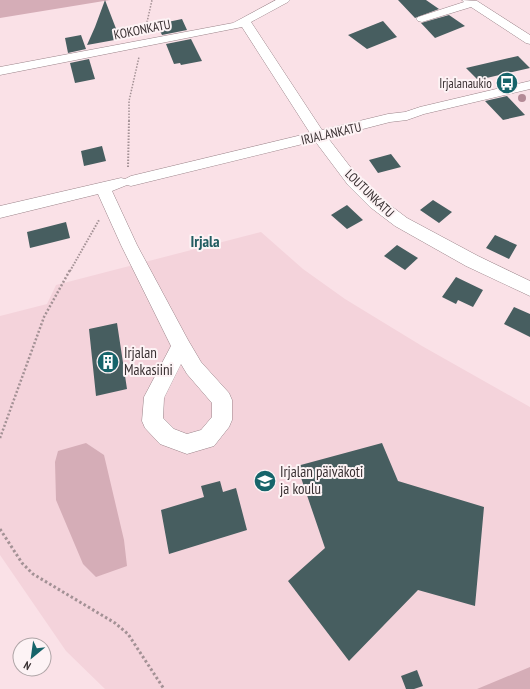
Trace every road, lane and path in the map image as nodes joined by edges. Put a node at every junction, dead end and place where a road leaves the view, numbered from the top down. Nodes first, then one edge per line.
1 (152, 0) edge
2 (284, 0) edge
3 (470, 2) edge
4 (422, 19) dead end
5 (245, 22) junction
6 (530, 40) edge
7 (142, 44) junction
8 (0, 70) edge
9 (530, 85) edge
10 (319, 136) junction
11 (126, 179) junction
12 (103, 188) junction
13 (112, 207) junction
14 (0, 212) edge
15 (530, 289) edge
16 (181, 346) junction
17 (0, 437) edge
18 (0, 529) edge
19 (164, 689) edge

1 - 7 path
2 - 5 street, KOKONKATU
3 - 4 street
3 - 6 street
5 - 7 street, KOKONKATU
5 - 10 street, LOUTUNKATU
7 - 8 street, KOKONKATU
7 - 11 path
9 - 10 street, IRJALANKATU
10 - 11 street, IRJALANKATU
10 - 15 street, LOUTUNKATU
11 - 12 street, IRJALANKATU
12 - 13 street
12 - 14 street, IRJALANKATU
13 - 16 street
13 - 17 path
16 - 16 street
18 - 19 path

